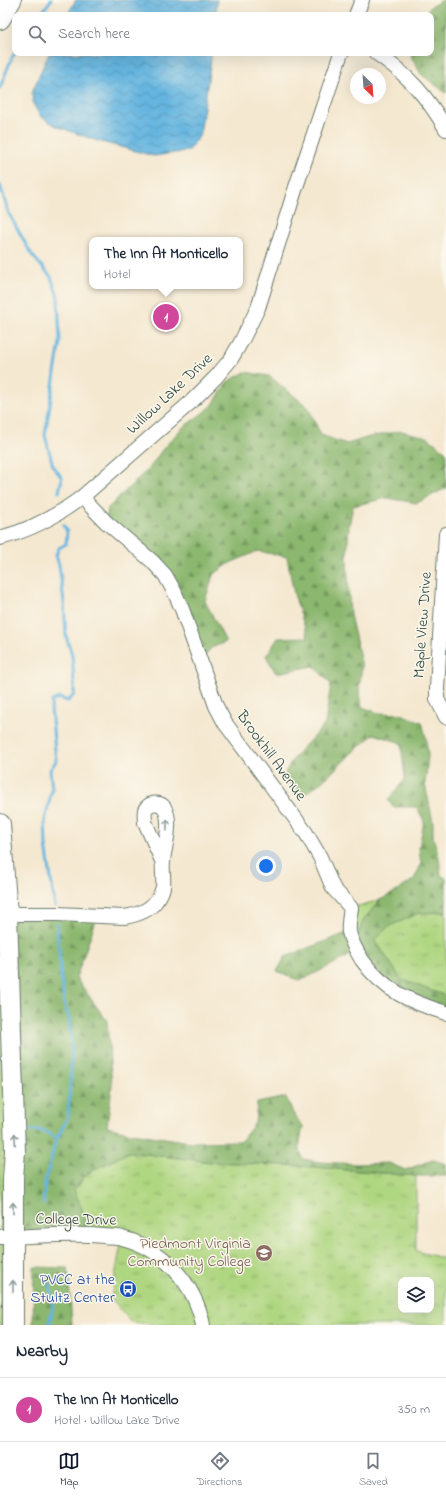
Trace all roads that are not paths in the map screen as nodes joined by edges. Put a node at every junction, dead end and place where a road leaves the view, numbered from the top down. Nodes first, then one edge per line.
1 (11, 0) edge
2 (362, 0) edge
3 (357, 12) edge
4 (0, 19) edge
5 (340, 56) edge
6 (380, 56) edge
7 (446, 129) edge
8 (82, 497) junction
9 (446, 534) edge
10 (0, 538) edge
11 (446, 717) edge
12 (0, 824) edge
13 (163, 863) dead end
14 (7, 914) junction
15 (446, 1013) edge
16 (7, 1237) edge
17 (13, 1325) edge
18 (203, 1325) edge

1 - 4 highway
2 - 3 street
5 - 8 street, Willow Lake Drive
6 - 7 street
8 - 10 street, Willow Lake Drive
8 - 15 street, Brookhill Avenue
9 - 11 street, Maple View Drive
12 - 14 highway
13 - 14 street
16 -> 14 highway
17 -> 16 highway
16 - 18 street, College Drive

